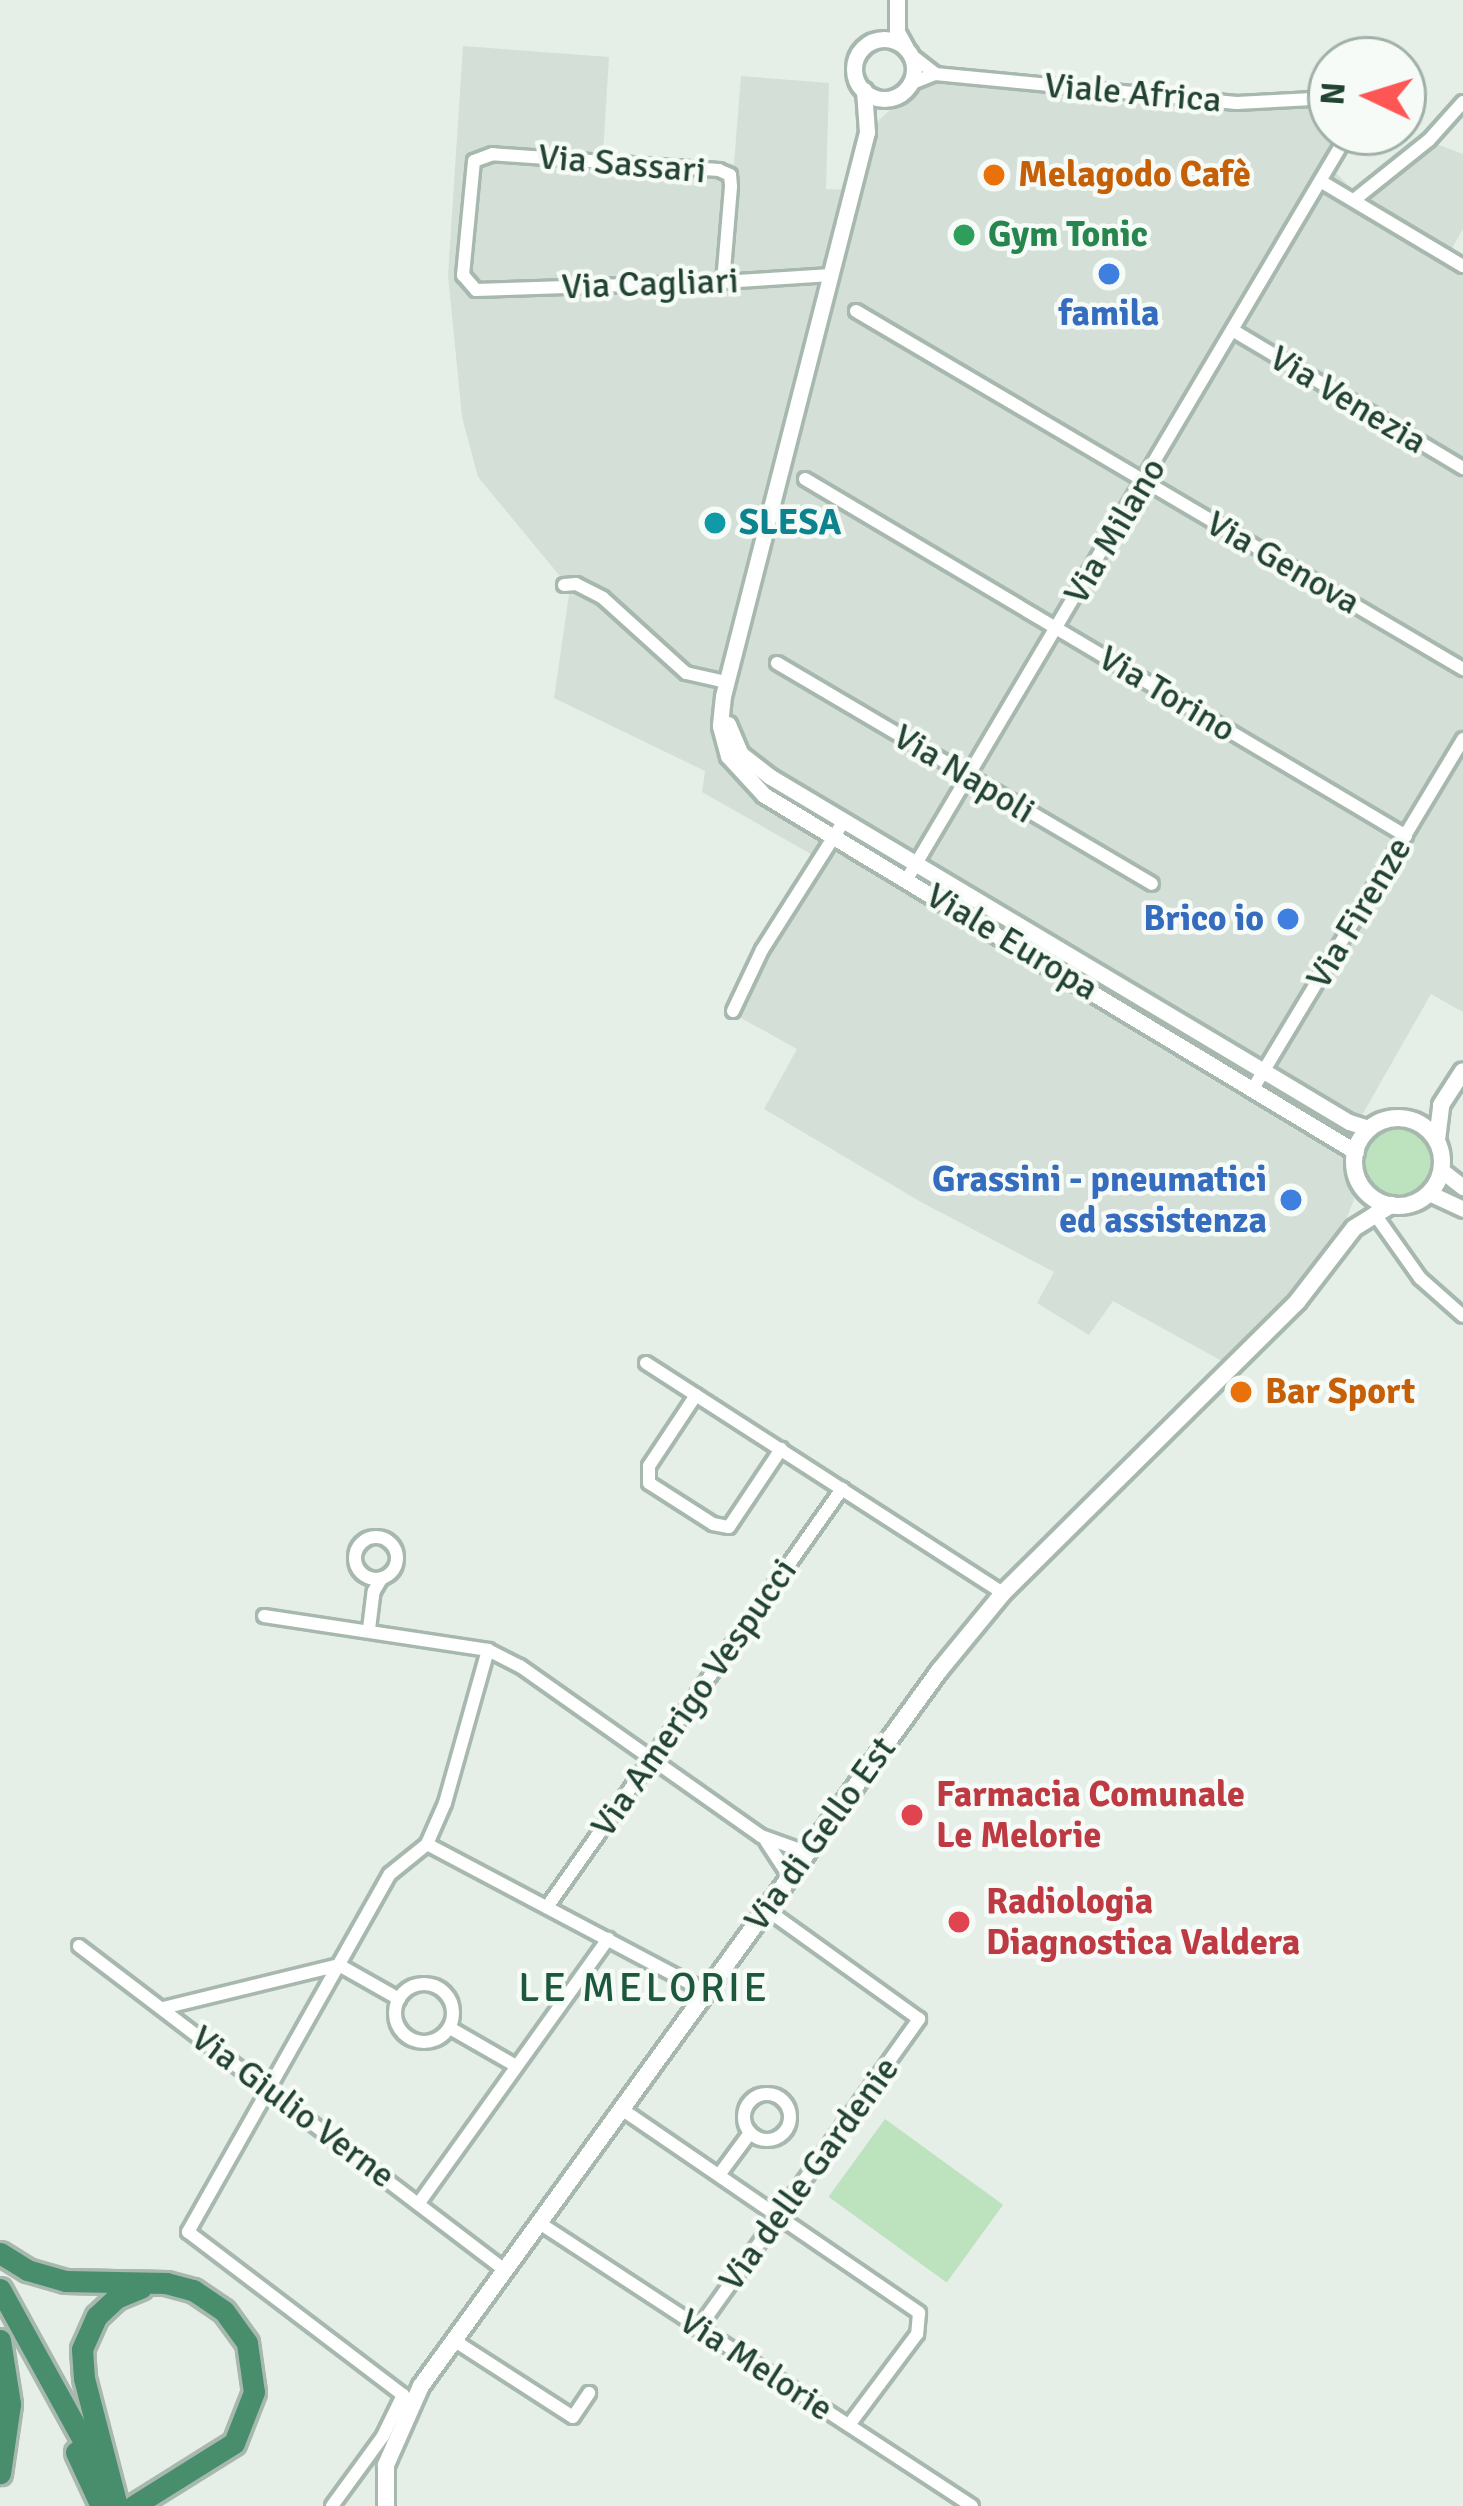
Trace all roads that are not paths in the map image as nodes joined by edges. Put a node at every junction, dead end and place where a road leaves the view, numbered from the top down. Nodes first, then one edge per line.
1 (896, 3) edge
2 (877, 40) junction
3 (908, 51) junction
4 (935, 74) junction
5 (910, 84) junction
6 (864, 90) junction
7 (892, 98) junction
8 (1307, 100) edge
9 (1463, 102) edge
10 (867, 133) junction
11 (1336, 156) edge
12 (1322, 182) junction
13 (1354, 200) junction
14 (1463, 266) edge
15 (831, 275) junction
16 (723, 282) junction
17 (470, 286) joint
18 (856, 311) dead end
19 (1234, 332) junction
20 (1463, 468) edge
21 (805, 479) dead end
22 (1144, 482) junction
23 (564, 585) dead end
24 (1058, 629) junction
25 (776, 663) dead end
26 (1463, 669) edge
27 (724, 689) junction
28 (1463, 739) edge
29 (969, 777) junction
30 (844, 821) junction
31 (1406, 836) junction
32 (835, 837) junction
33 (916, 864) junction
34 (907, 879) junction
35 (1152, 884) dead end
36 (733, 1011) dead end
37 (1263, 1070) junction
38 (1463, 1071) edge
39 (1254, 1087) junction
40 (1443, 1100) junction
41 (1404, 1118) junction
42 (1369, 1129) junction
43 (1437, 1141) junction
44 (1356, 1152) junction
45 (1442, 1170) junction
46 (1463, 1187) edge
47 (1429, 1193) junction
48 (1371, 1201) junction
49 (1463, 1208) edge
50 (1463, 1316) edge
51 (646, 1363) dead end
52 (696, 1395) junction
53 (781, 1449) junction
54 (842, 1489) junction
55 (374, 1583) dead end
56 (1003, 1593) junction
57 (264, 1616) dead end
58 (369, 1629) junction
59 (488, 1650) junction
60 (651, 1759) junction
61 (761, 1836) junction
62 (428, 1844) junction
63 (806, 1852) junction
64 (789, 1876) junction
65 (547, 1907) junction
66 (766, 1909) junction
67 (608, 1939) junction
68 (79, 1946) dead end
69 (339, 1965) junction
70 (707, 1992) junction
71 (398, 2000) junction
72 (163, 2008) junction
73 (450, 2028) junction
74 (516, 2066) junction
75 (269, 2089) junction
76 (622, 2110) junction
77 (750, 2133) dead end
78 (719, 2175) junction
79 (419, 2203) junction
80 (778, 2217) junction
81 (541, 2224) junction
82 (0, 2253) edge
83 (506, 2271) junction
84 (152, 2284) junction
85 (0, 2289) edge
86 (0, 2314) edge
87 (698, 2329) junction
88 (0, 2340) edge
89 (455, 2341) junction
90 (589, 2393) dead end
91 (55, 2397) junction
92 (849, 2425) junction
93 (0, 2473) edge
94 (101, 2506) edge
95 (117, 2506) edge
96 (134, 2506) edge
97 (332, 2506) edge
98 (386, 2506) edge
99 (972, 2506) edge

1 - 2 street, Viale Europa
1 - 3 street, Viale Europa
2 - 3 street
2 - 6 street, Viale Europa
3 - 4 street
3 - 5 street, Viale Europa
4 - 5 street, Viale Africa
4 - 8 street, Viale Africa
5 - 7 street, Viale Europa
6 - 7 street
6 - 10 street, Viale Europa
7 - 10 street, Viale Europa
9 - 13 street
10 - 15 street, Viale Europa
11 - 12 street
12 - 13 street
12 - 19 street, Via Milano
13 - 14 street
15 - 16 street, Via Cagliari
15 - 27 street, Viale Europa
16 - 17 street, Via Cagliari
16 - 17 street, Via Sassari
18 - 22 street, Via Genova
19 - 20 street, Via Venezia
19 - 22 street, Via Milano
21 - 24 street, Via Torino
22 - 24 street, Via Milano
22 - 26 street, Via Genova
23 - 27 street
24 - 29 street, Via Milano
24 - 31 street, Via Torino
25 - 29 street, Via Napoli
27 - 30 street, Viale Europa
27 - 32 street, Viale Europa
28 - 31 street, Via Firenze
29 - 33 street, Via Milano
29 - 35 street, Via Napoli
30 - 32 street
30 - 33 street, Viale Europa
31 - 37 street, Via Firenze
32 - 34 street, Viale Europa
32 - 36 street
33 - 34 street, Via Milano
33 - 37 street, Viale Europa
34 - 39 street, Viale Europa
37 - 39 street, Via Firenze
37 - 42 street, Viale Europa
38 - 40 main road
39 - 44 street, Viale Europa
40 - 41 main road
40 - 43 main road
41 - 42 main road
41 - 43 main road
42 - 44 main road
43 - 45 main road
44 - 48 main road
45 - 46 street
45 - 47 main road
47 - 48 main road
47 - 49 street
48 - 50 street
48 - 56 main road, Via di Gello Est
51 - 52 street
52 - 53 street
52 - 53 street
53 - 54 street
54 - 56 street
54 - 60 street, Via Amerigo Vespucci
55 - 58 street
56 - 63 main road, Via di Gello Est
57 - 58 street
58 - 59 street
59 - 60 street
59 - 62 street
60 - 61 street
60 - 65 street, Via Amerigo Vespucci
61 - 63 street
61 - 64 street
62 - 65 street
62 - 69 street
63 - 64 main road, Via di Gello Est
64 - 66 main road, Via di Gello Est
65 - 67 street
66 - 70 main road, Via di Gello Est
66 - 80 street, Via delle Gardenie
67 - 70 street
67 - 74 street
68 - 72 street, Via Giulio Verne
69 - 71 street
69 - 72 street
69 - 75 street
70 - 76 main road, Via di Gello Est
71 - 73 street
71 - 73 street
72 - 75 street, Via Giulio Verne
73 - 74 street
74 - 79 street
75 - 79 street, Via Giulio Verne
75 - 97 street
76 - 78 street
76 - 81 main road, Via di Gello Est
77 - 78 street
78 - 80 street
79 - 83 street, Via Giulio Verne
80 - 87 street, Via delle Gardenie
80 - 92 street
81 - 83 main road, Via di Gello Est
81 - 87 street, Via Melorie
82 - 84 highway
83 - 89 main road, Via di Gello Est
84 - 95 highway
84 - 96 highway
85 - 91 highway
86 - 91 highway
87 - 92 street, Via Melorie
88 - 93 highway
89 - 90 street
89 - 98 main road, Via di Gello Est
91 - 94 highway
91 - 95 highway
92 - 99 street, Via Melorie

